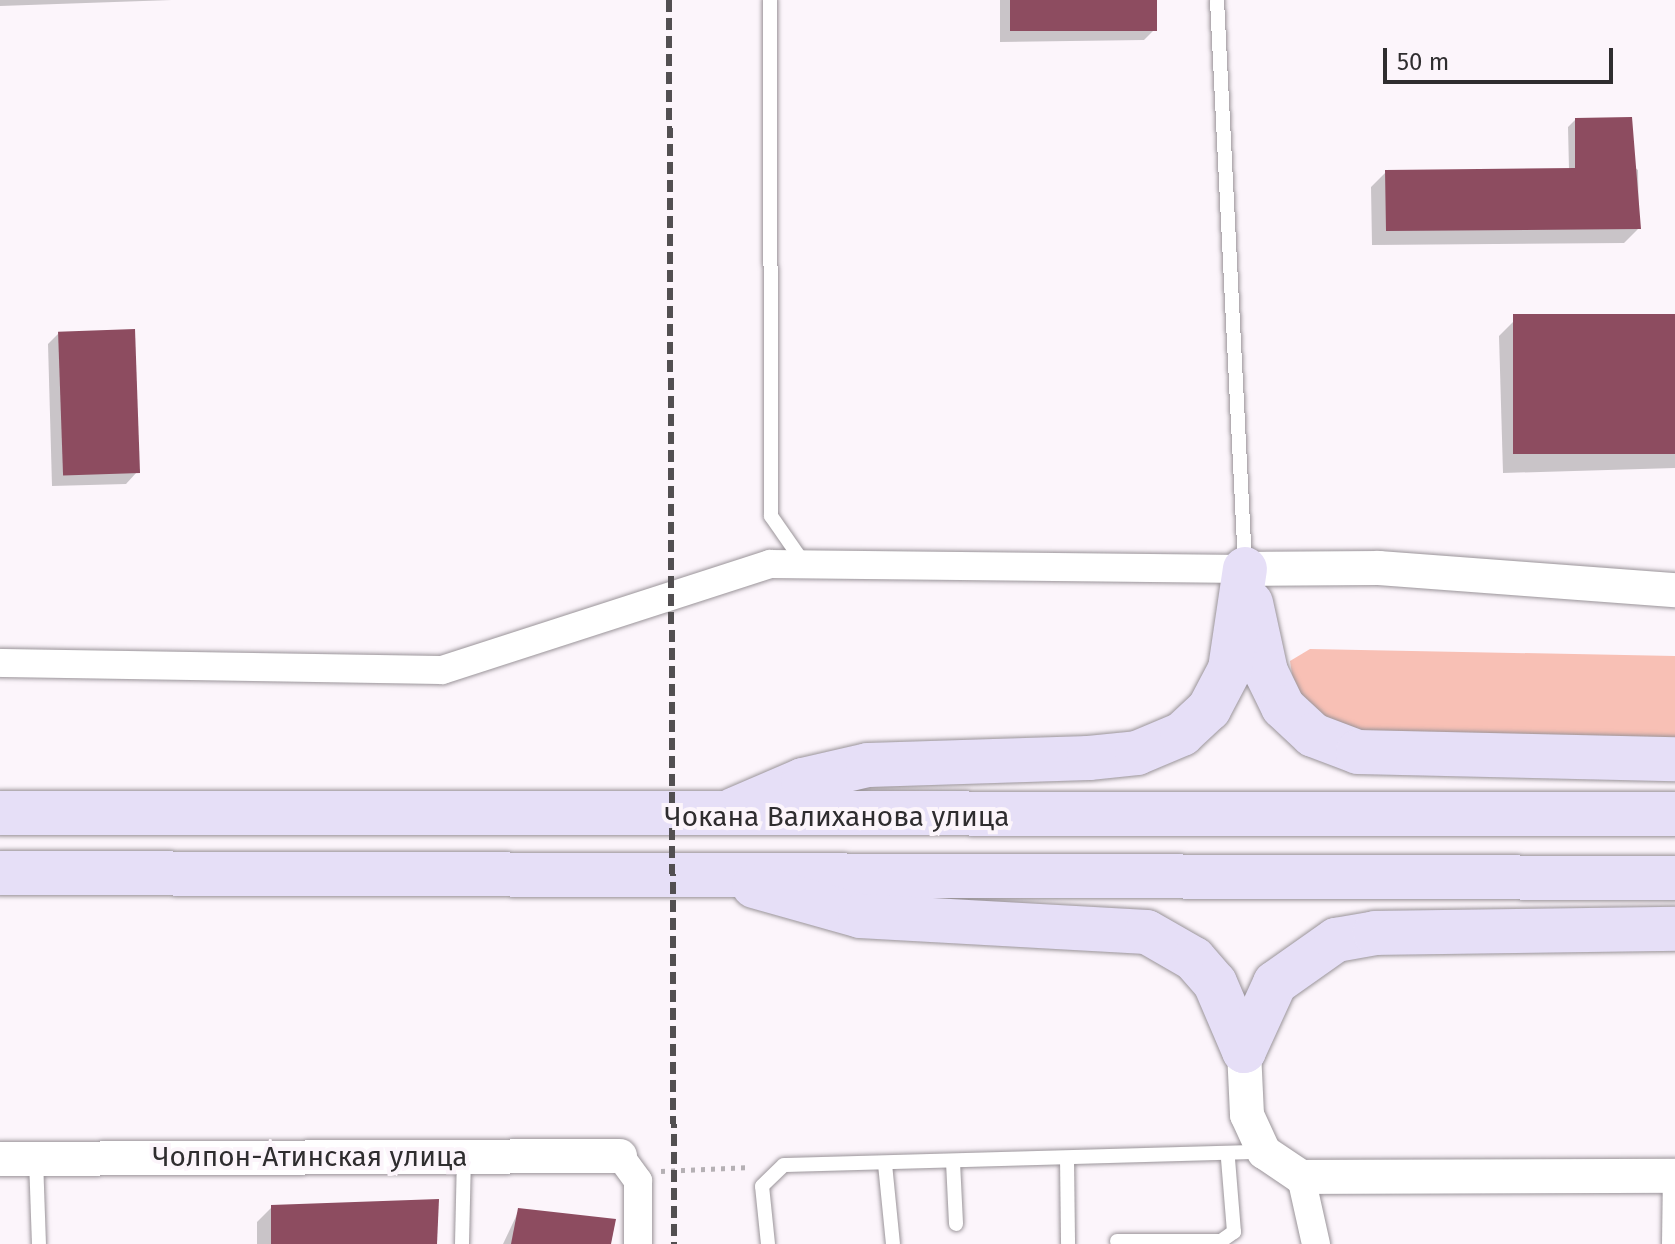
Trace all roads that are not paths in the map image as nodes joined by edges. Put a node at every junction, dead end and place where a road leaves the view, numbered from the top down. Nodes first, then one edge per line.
1 (770, 0) edge
2 (1217, 0) edge
3 (805, 565) junction
4 (1245, 569) junction
5 (1675, 590) edge
6 (0, 663) edge
7 (1675, 759) edge
8 (0, 813) edge
9 (1675, 814) edge
10 (716, 818) junction
11 (0, 873) edge
12 (714, 873) junction
13 (1675, 878) edge
14 (1675, 929) edge
15 (1244, 1051) junction
16 (1264, 1152) junction
17 (464, 1157) junction
18 (1067, 1158) junction
19 (0, 1159) edge
20 (36, 1159) junction
21 (1228, 1159) junction
22 (953, 1162) junction
23 (626, 1164) joint
24 (885, 1164) junction
25 (1672, 1176) edge
26 (1301, 1177) junction
27 (956, 1224) dead end
28 (1117, 1241) dead end
29 (39, 1244) edge
30 (462, 1244) edge
31 (638, 1244) edge
32 (768, 1244) edge
33 (893, 1244) edge
34 (1068, 1244) edge
35 (1316, 1244) edge
36 (1669, 1244) edge

1 - 3 lane
2 - 4 lane
3 - 4 street
3 - 6 street
4 - 5 street
4 - 7 main road
4 - 10 main road
8 - 10 main road, Чокана Валиханова улица
9 - 10 main road, Чокана Валиханова улица
11 - 12 main road, Чокана Валиханова улица
12 - 13 main road, Чокана Валиханова улица
12 - 15 main road
14 - 15 main road
15 - 16 street
16 - 21 lane
16 - 26 street
17 - 20 street, Чолпон-Атинская улица
17 - 23 street, Чолпон-Атинская улица
17 - 30 lane
18 - 21 lane
18 - 22 lane
18 - 34 lane
19 - 20 street, Чолпон-Атинская улица
20 - 29 lane
21 - 28 lane
22 - 24 lane
22 - 27 lane
23 - 31 street
24 - 32 lane
24 - 33 lane
25 - 26 street
25 - 36 lane
26 - 35 street

